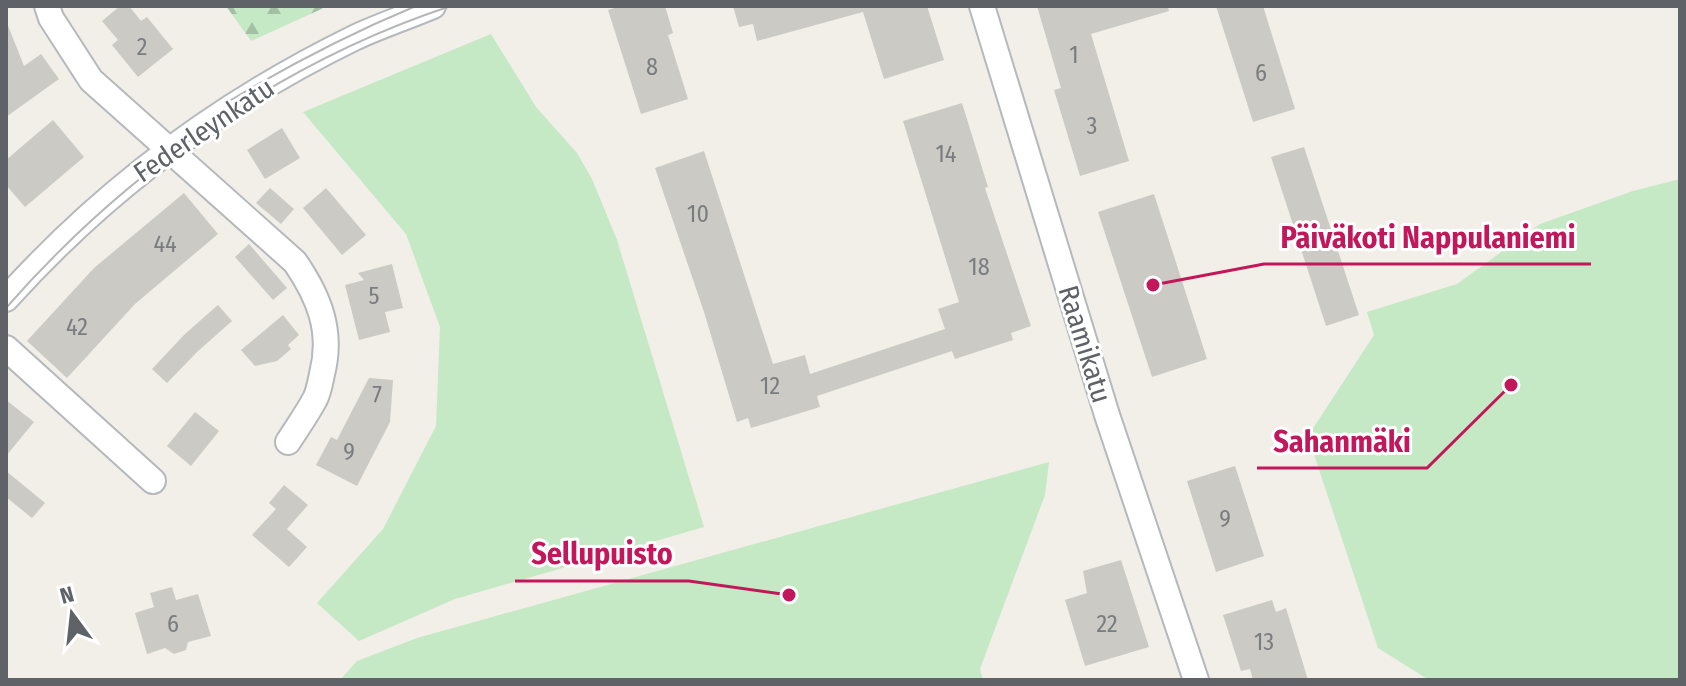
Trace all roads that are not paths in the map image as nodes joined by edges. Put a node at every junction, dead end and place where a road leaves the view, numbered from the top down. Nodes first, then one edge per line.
1 (47, 6) edge
2 (433, 6) edge
3 (982, 6) edge
4 (167, 149) junction
5 (6, 299) edge
6 (6, 348) edge
7 (288, 442) dead end
8 (153, 481) dead end
9 (1196, 680) edge

1 - 4 street
2 - 4 street, Federleynkatu
3 - 9 street, Raamikatu
4 - 5 street, Federleynkatu
4 - 7 street
6 - 8 street

